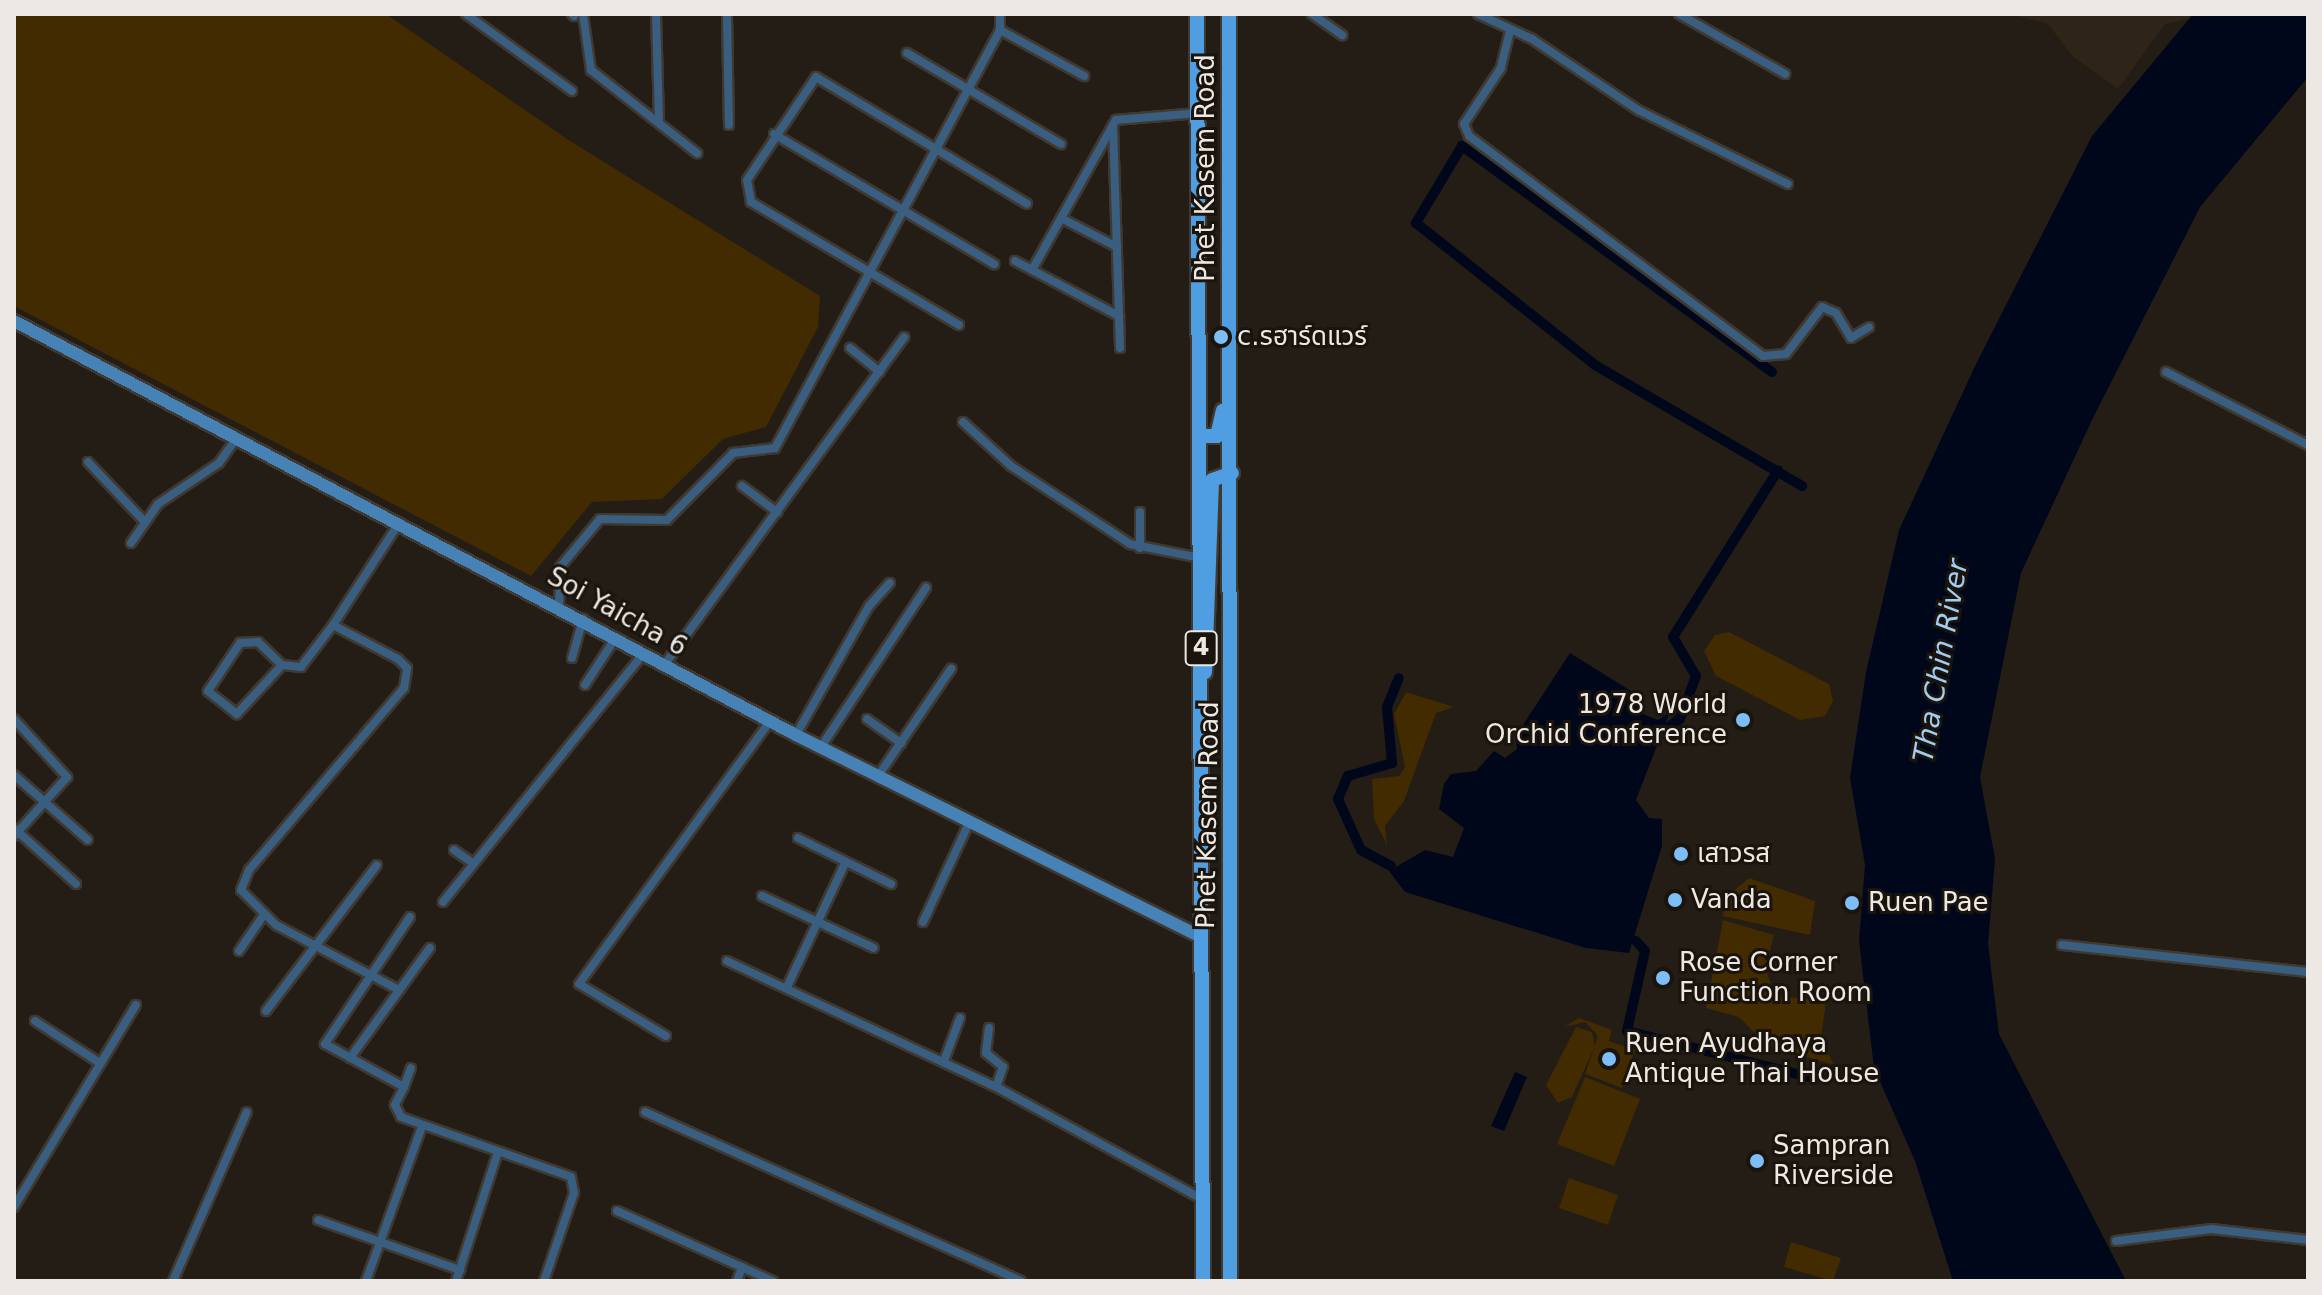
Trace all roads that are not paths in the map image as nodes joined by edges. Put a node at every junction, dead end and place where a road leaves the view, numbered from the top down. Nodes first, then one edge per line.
1 (466, 14) edge
2 (656, 14) edge
3 (727, 14) edge
4 (1000, 14) edge
5 (1197, 14) edge
6 (1229, 14) edge
7 (1312, 14) edge
8 (1478, 14) edge
9 (1679, 14) edge
10 (576, 15) edge
11 (1000, 30) junction
12 (1510, 31) junction
13 (1342, 35) dead end
14 (907, 53) dead end
15 (1785, 74) dead end
16 (1084, 76) dead end
17 (572, 91) dead end
18 (970, 91) junction
19 (1198, 113) junction
20 (659, 122) junction
21 (1113, 124) junction
22 (729, 125) dead end
23 (774, 134) junction
24 (1061, 144) dead end
25 (937, 148) junction
26 (697, 153) dead end
27 (1788, 184) dead end
28 (1027, 204) dead end
29 (903, 208) junction
30 (1061, 218) junction
31 (1117, 247) junction
32 (1015, 261) dead end
33 (994, 264) dead end
34 (1032, 270) junction
35 (867, 271) junction
36 (1231, 297) junction
37 (1119, 316) junction
38 (14, 323) edge
39 (959, 325) dead end
40 (1869, 327) dead end
41 (904, 337) dead end
42 (850, 348) dead end
43 (1120, 348) dead end
44 (880, 372) junction
45 (2166, 372) dead end
46 (963, 422) dead end
47 (1199, 436) junction
48 (237, 437) junction
49 (2308, 445) edge
50 (88, 462) dead end
51 (1232, 473) junction
52 (742, 486) dead end
53 (777, 512) junction
54 (1140, 512) dead end
55 (145, 522) junction
56 (400, 522) junction
57 (131, 543) dead end
58 (1140, 548) junction
59 (1200, 558) junction
60 (890, 583) dead end
61 (926, 588) dead end
62 (559, 605) junction
63 (583, 619) junction
64 (333, 625) junction
65 (616, 637) junction
66 (645, 652) junction
67 (572, 658) dead end
68 (665, 664) junction
69 (282, 665) junction
70 (951, 669) dead end
71 (1201, 673) junction
72 (585, 685) dead end
73 (14, 719) edge
74 (867, 719) dead end
75 (771, 720) junction
76 (796, 735) junction
77 (901, 743) junction
78 (821, 747) junction
79 (14, 775) edge
80 (878, 776) junction
81 (45, 802) junction
82 (969, 823) junction
83 (15, 832) edge
84 (798, 838) dead end
85 (88, 840) dead end
86 (454, 850) dead end
87 (845, 863) junction
88 (474, 864) junction
89 (377, 865) dead end
90 (76, 884) dead end
91 (891, 884) dead end
92 (762, 896) dead end
93 (443, 902) dead end
94 (263, 916) junction
95 (410, 917) dead end
96 (815, 921) junction
97 (923, 922) dead end
98 (1201, 937) junction
99 (2062, 945) dead end
100 (313, 946) junction
101 (430, 948) dead end
102 (874, 948) dead end
103 (239, 951) dead end
104 (727, 961) dead end
105 (2308, 972) edge
106 (370, 973) junction
107 (787, 987) junction
108 (399, 990) junction
109 (136, 1005) dead end
110 (266, 1011) dead end
111 (960, 1018) dead end
112 (35, 1021) dead end
113 (989, 1028) dead end
114 (666, 1036) dead end
115 (350, 1058) junction
116 (944, 1061) junction
117 (100, 1063) junction
118 (411, 1068) dead end
119 (404, 1087) junction
120 (996, 1087) junction
121 (247, 1112) dead end
122 (645, 1112) dead end
123 (422, 1126) junction
124 (498, 1152) junction
125 (1202, 1199) junction
126 (14, 1207) edge
127 (617, 1211) dead end
128 (318, 1220) dead end
129 (2308, 1240) edge
130 (2116, 1241) dead end
131 (379, 1242) junction
132 (742, 1267) junction
133 (460, 1270) junction
134 (173, 1281) edge
135 (366, 1281) edge
136 (456, 1281) edge
137 (544, 1281) edge
138 (737, 1281) edge
139 (773, 1281) edge
140 (1021, 1281) edge
141 (1203, 1281) edge
142 (1230, 1281) edge

1 - 17 street
2 - 20 street
3 - 22 street
4 - 11 street
5 - 19 main road, Phet Kasem Road / 4
6 - 36 main road, Phet Kasem Road / 4
7 - 13 street
8 - 12 street
9 - 15 street
10 - 20 street
11 - 16 street
11 - 18 street
12 - 27 street
12 - 40 street
14 - 18 street
18 - 24 street
18 - 25 street
19 - 21 street
19 - 47 main road, Phet Kasem Road / 4
20 - 26 street
21 - 30 street
21 - 31 street
23 - 25 street
23 - 29 street
23 - 35 street
25 - 28 street
25 - 29 street
29 - 33 street
29 - 35 street
30 - 31 street
30 - 34 street
31 - 37 street
32 - 34 street
34 - 37 street
35 - 39 street
35 - 62 street
36 - 47 main road
36 - 51 main road, Phet Kasem Road / 4
37 - 43 street
38 - 48 street, Soi Yaicha 6
41 - 44 street
42 - 44 street
44 - 53 street
45 - 49 street
46 - 58 street
47 - 59 main road, Phet Kasem Road / 4
48 - 55 street
48 - 56 street, Soi Yaicha 6
50 - 55 street
51 - 71 main road
51 - 142 main road, Phet Kasem Road / 4
52 - 53 street
53 - 68 street
54 - 58 street
55 - 57 street
56 - 62 street, Soi Yaicha 6
56 - 64 street
58 - 59 street
59 - 71 main road, Phet Kasem Road / 4
60 - 76 street
61 - 78 street
62 - 63 street, Soi Yaicha 6
63 - 65 street, Soi Yaicha 6
63 - 67 street
64 - 69 street
64 - 94 street
65 - 66 street, Soi Yaicha 6
65 - 72 street
66 - 68 street, Soi Yaicha 6
66 - 88 street
68 - 75 street, Soi Yaicha 6
69 - 69 street
70 - 77 street
71 - 98 main road, Phet Kasem Road / 4
73 - 81 street
74 - 77 street
75 - 76 street, Soi Yaicha 6
75 - 114 street
76 - 78 street, Soi Yaicha 6
77 - 80 street
78 - 80 street, Soi Yaicha 6
79 - 81 street
80 - 82 street, Soi Yaicha 6
81 - 83 street
81 - 85 street
82 - 97 street
82 - 98 street, Soi Yaicha 6
83 - 90 street
84 - 87 street
86 - 88 street
87 - 91 street
87 - 96 street
88 - 93 street
89 - 100 street
92 - 96 street
94 - 100 street
94 - 103 street
95 - 106 street
96 - 102 street
96 - 107 street
98 - 125 main road, Phet Kasem Road / 4
99 - 105 street
100 - 106 street
100 - 110 street
101 - 108 street
104 - 107 street
106 - 108 street
106 - 115 street
107 - 116 street
108 - 115 street
109 - 117 street
111 - 116 street
112 - 117 street
113 - 120 street
115 - 119 street
116 - 120 street
117 - 126 street
118 - 119 street
119 - 123 street
120 - 125 street
121 - 134 street
122 - 140 street
123 - 124 street
123 - 131 street
124 - 133 street
124 - 137 street
125 - 141 main road, Phet Kasem Road / 4
127 - 132 street
128 - 131 street
129 - 130 street
131 - 133 street
131 - 135 street
132 - 138 street
132 - 139 street
133 - 136 street

